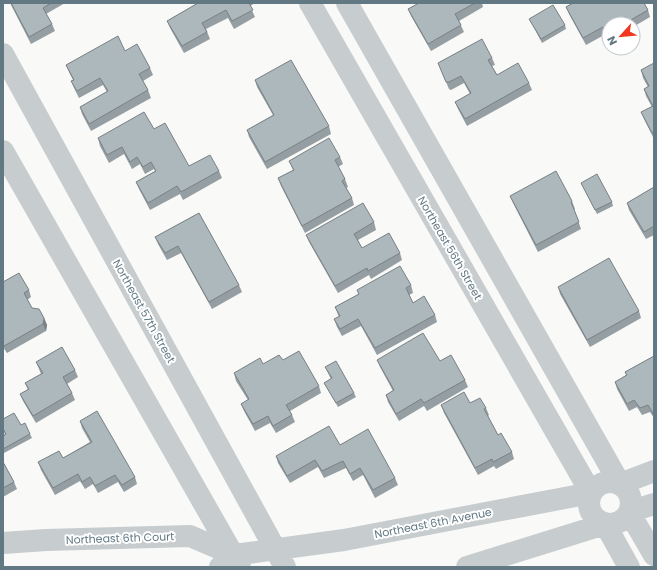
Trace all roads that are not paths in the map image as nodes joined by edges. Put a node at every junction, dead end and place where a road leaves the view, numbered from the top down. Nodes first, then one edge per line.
1 (310, 3) edge
2 (347, 3) edge
3 (3, 54) edge
4 (3, 151) edge
5 (654, 471) edge
6 (620, 484) junction
7 (591, 492) junction
8 (654, 504) edge
9 (629, 512) junction
10 (604, 524) junction
11 (3, 543) edge
12 (654, 555) edge
13 (280, 559) edge
14 (231, 563) edge
15 (467, 567) edge
16 (629, 567) edge

1 - 7 street, Northeast 56th Street
2 - 6 street
3 - 13 street, Northeast 57th Street
4 - 14 street
5 - 6 street
6 - 7 street
6 - 9 street
7 - 10 street
7 - 13 street, Northeast 6th Avenue
8 - 9 street
9 - 10 street
9 - 12 street
10 - 15 street
10 - 16 street
11 - 14 street, Northeast 6th Court
13 - 14 street

